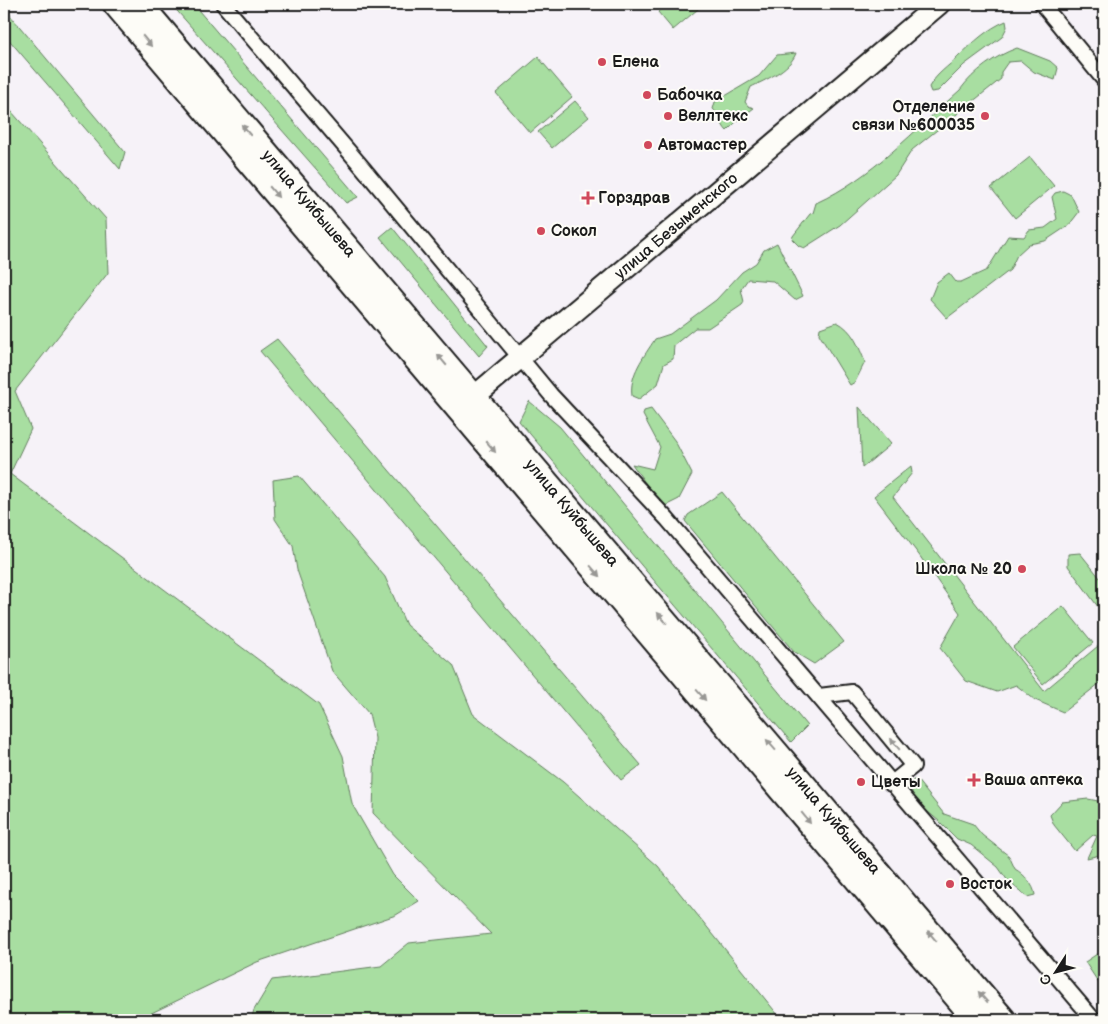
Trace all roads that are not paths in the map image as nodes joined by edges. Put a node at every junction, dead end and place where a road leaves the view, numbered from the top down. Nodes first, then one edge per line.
1 (116, 4) edge
2 (139, 4) edge
3 (223, 4) edge
4 (939, 4) edge
5 (1042, 4) edge
6 (1104, 80) edge
7 (520, 358) junction
8 (466, 404) junction
9 (819, 696) junction
10 (891, 784) junction
11 (977, 1020) edge
12 (1003, 1020) edge
13 (1094, 1020) edge

1 -> 8 highway, улица Куйбышева
8 -> 2 highway, улица Куйбышева
3 - 7 street
4 - 7 main road, улица Безыменского
5 - 6 street
7 - 8 main road, улица Безыменского
7 - 9 street
8 -> 11 highway, улица Куйбышева
12 -> 8 highway, улица Куйбышева
9 - 10 street
10 -> 9 street
10 - 13 street

